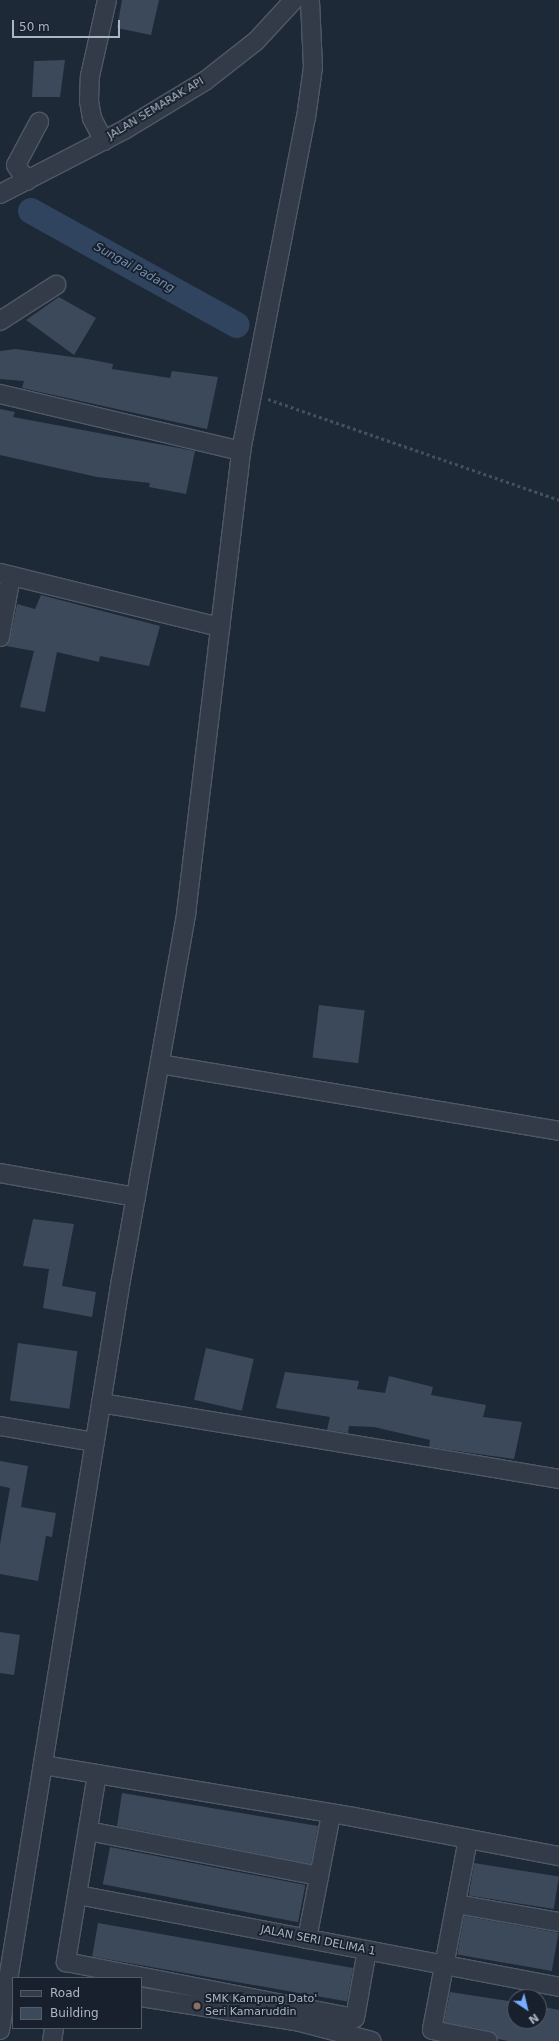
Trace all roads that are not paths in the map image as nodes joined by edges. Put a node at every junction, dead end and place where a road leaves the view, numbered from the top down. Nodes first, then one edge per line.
1 (107, 0) edge
2 (294, 0) edge
3 (310, 0) edge
4 (39, 122) dead end
5 (104, 140) junction
6 (27, 181) junction
7 (0, 194) edge
8 (56, 285) dead end
9 (0, 321) edge
10 (0, 394) edge
11 (241, 451) junction
12 (5, 574) edge
13 (220, 626) junction
14 (0, 637) edge
15 (160, 1064) junction
16 (559, 1131) edge
17 (0, 1173) edge
18 (136, 1197) junction
19 (101, 1403) junction
20 (0, 1426) edge
21 (95, 1442) junction
22 (559, 1479) edge
23 (44, 1765) junction
24 (97, 1774) junction
25 (331, 1814) junction
26 (88, 1831) junction
27 (468, 1839) junction
28 (559, 1856) edge
29 (319, 1876) junction
30 (78, 1894) junction
31 (456, 1904) junction
32 (559, 1922) edge
33 (307, 1939) junction
34 (367, 1950) junction
35 (444, 1965) junction
36 (12, 1977) edge
37 (11, 1986) edge
38 (559, 1987) edge
39 (142, 1997) edge
40 (54, 2029) edge
41 (0, 2030) edge
42 (315, 2034) edge
43 (52, 2041) edge
44 (372, 2041) edge
45 (488, 2041) edge

1 - 5 street
2 - 5 street, JALAN SEMARAK API
3 - 11 street
4 - 6 street
5 - 6 street, JALAN SEMARAK API
6 - 7 street, JALAN SEMARAK API
8 - 9 street
10 - 11 street
11 - 13 street
12 - 13 street
12 - 14 street
13 - 15 street
15 - 16 street
15 - 18 street
17 - 18 street
18 - 19 street
19 - 21 street
19 - 22 street
20 - 21 street
21 - 23 street
23 - 24 street
23 - 36 street
24 - 25 street
24 - 26 street
25 - 27 street
25 - 29 street
26 - 29 street
26 - 30 street
27 - 28 street
27 - 31 street
29 - 33 street
30 - 33 street, JALAN SERI DELIMA 1
30 - 34 street
31 - 32 street
31 - 35 street
33 - 34 street, JALAN SERI DELIMA 1
34 - 35 street, JALAN SERI DELIMA 1
35 - 38 street, JALAN SERI DELIMA 1
35 - 45 street
37 - 41 street
39 - 42 street
40 - 43 street
42 - 44 street

